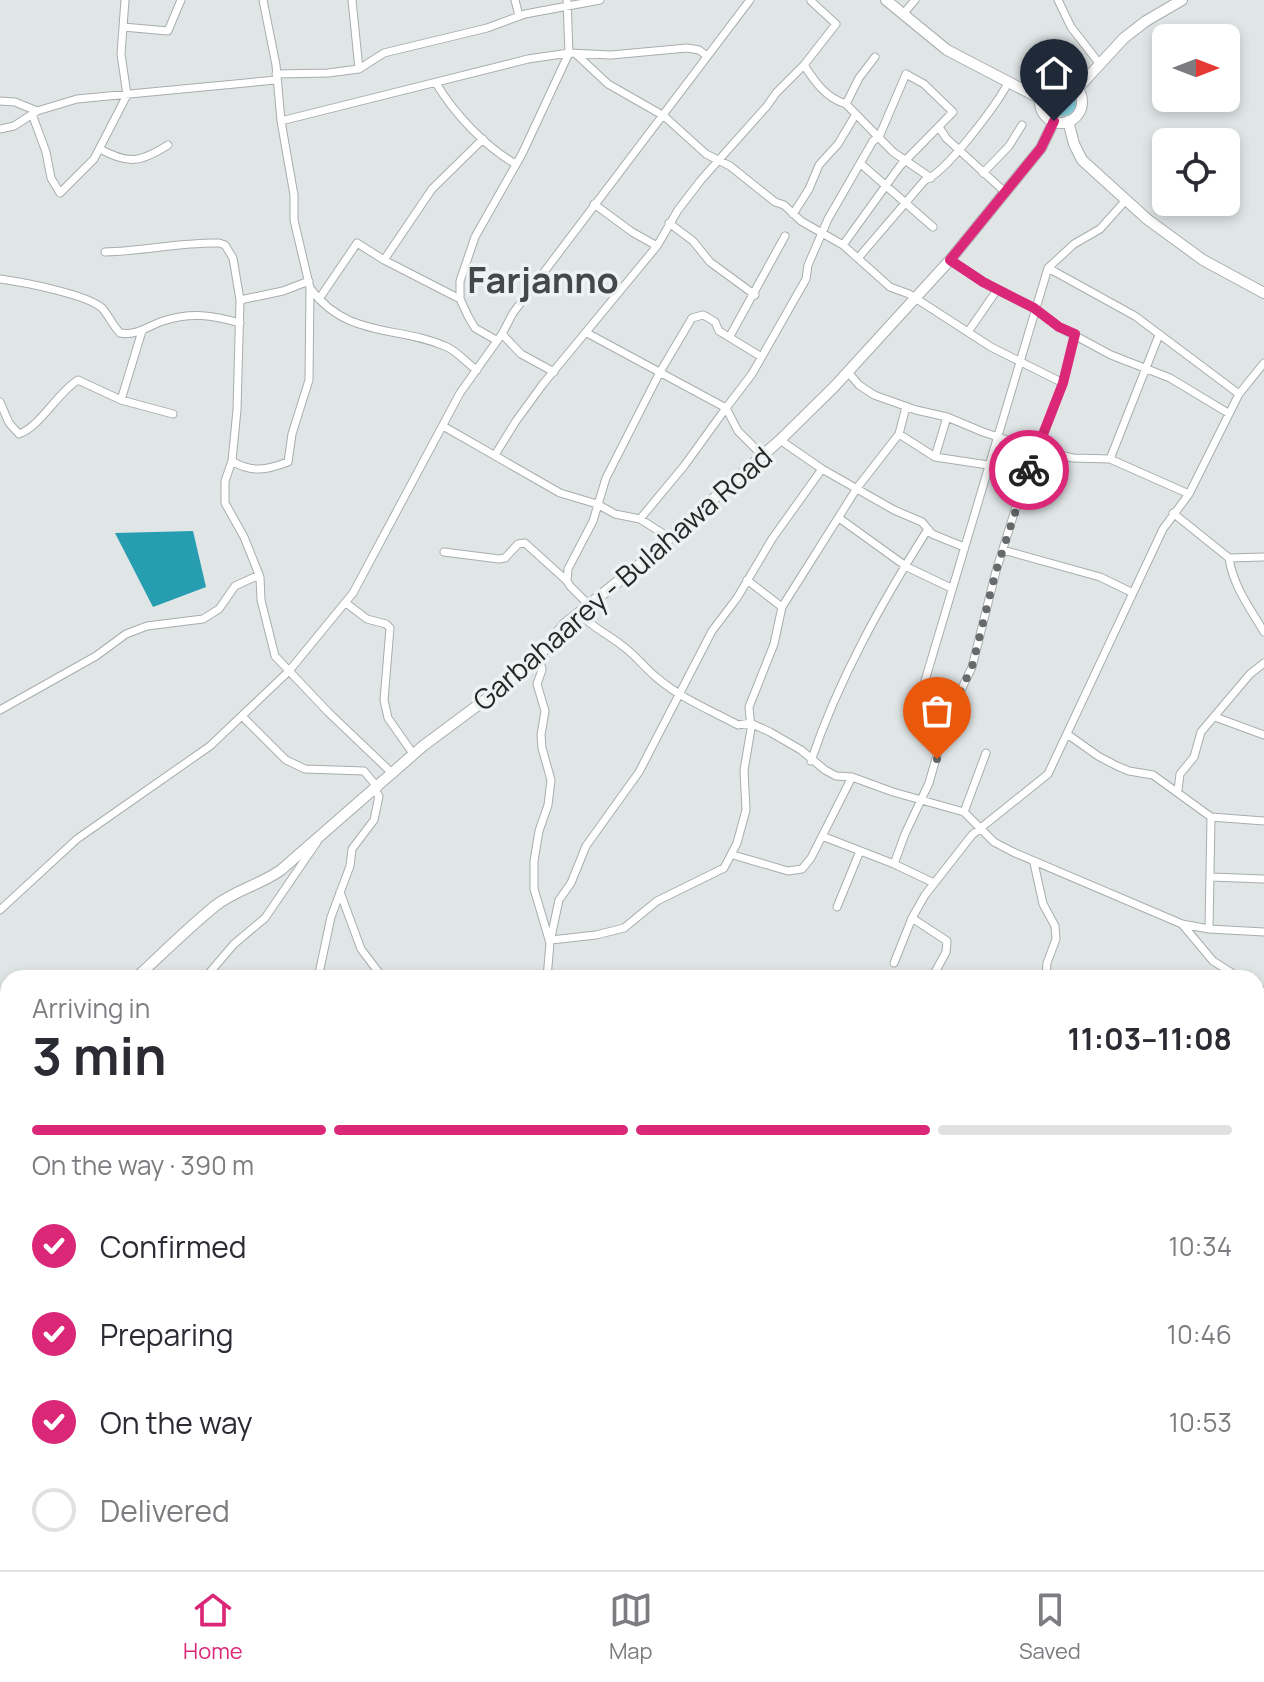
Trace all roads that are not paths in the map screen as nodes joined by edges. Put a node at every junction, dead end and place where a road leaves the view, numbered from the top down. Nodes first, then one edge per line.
1 (125, 0) edge
2 (181, 0) edge
3 (263, 0) edge
4 (352, 0) edge
5 (515, 0) edge
6 (600, 0) edge
7 (750, 0) edge
8 (886, 0) edge
9 (915, 0) edge
10 (1058, 0) edge
11 (1182, 0) edge
12 (811, 1) edge
13 (568, 3) edge
14 (904, 13) junction
15 (519, 16) junction
16 (123, 27) junction
17 (573, 54) junction
18 (707, 56) junction
19 (875, 57) dead end
20 (1099, 63) junction
21 (804, 65) junction
22 (359, 69) junction
23 (276, 77) junction
24 (436, 83) junction
25 (1008, 83) junction
26 (1077, 89) junction
27 (127, 95) junction
28 (1041, 99) junction
29 (0, 101) edge
30 (846, 104) junction
31 (34, 112) junction
32 (856, 114) junction
33 (664, 116) junction
34 (281, 121) junction
35 (1054, 121) junction
36 (1068, 121) junction
37 (1022, 125) dead end
38 (939, 127) junction
39 (0, 129) edge
40 (879, 137) junction
41 (483, 139) junction
42 (168, 145) dead end
43 (100, 149) junction
44 (958, 149) junction
45 (906, 160) junction
46 (717, 161) junction
47 (516, 164) junction
48 (861, 164) junction
49 (983, 173) junction
50 (931, 178) junction
51 (885, 185) junction
52 (1006, 193) junction
53 (1126, 200) junction
54 (905, 202) junction
55 (594, 204) junction
56 (793, 214) junction
57 (669, 223) junction
58 (933, 227) dead end
59 (823, 233) junction
60 (785, 236) dead end
61 (843, 245) junction
62 (657, 246) junction
63 (105, 252) dead end
64 (859, 257) junction
65 (384, 260) junction
66 (950, 260) junction
67 (1048, 268) junction
68 (0, 279) edge
69 (309, 284) junction
70 (997, 290) junction
71 (1264, 293) edge
72 (755, 295) junction
73 (914, 298) junction
74 (319, 299) junction
75 (460, 299) junction
76 (240, 300) junction
77 (1034, 308) junction
78 (240, 323) junction
79 (142, 331) junction
80 (968, 332) junction
81 (587, 333) junction
82 (1075, 334) junction
83 (1159, 335) junction
84 (730, 336) junction
85 (499, 337) junction
86 (760, 356) junction
87 (1021, 362) junction
88 (1264, 363) edge
89 (1146, 368) junction
90 (477, 370) junction
91 (554, 372) junction
92 (660, 372) junction
93 (848, 372) junction
94 (1063, 383) junction
95 (1239, 394) junction
96 (121, 400) junction
97 (0, 402) edge
98 (906, 407) junction
99 (726, 408) junction
100 (1228, 413) junction
101 (173, 414) dead end
102 (947, 417) junction
103 (443, 426) junction
104 (899, 434) junction
105 (999, 437) junction
106 (780, 440) junction
107 (1037, 450) junction
108 (495, 455) junction
109 (763, 456) junction
110 (935, 457) junction
111 (1110, 459) junction
112 (232, 461) junction
113 (988, 465) junction
114 (822, 469) junction
115 (857, 488) junction
116 (1189, 494) junction
117 (597, 504) junction
118 (1173, 513) junction
119 (839, 518) junction
120 (640, 519) junction
121 (928, 529) junction
122 (670, 538) junction
123 (964, 547) junction
124 (1003, 550) junction
125 (444, 552) dead end
126 (1264, 557) edge
127 (1229, 558) junction
128 (907, 567) junction
129 (259, 575) junction
130 (747, 580) junction
131 (567, 581) junction
132 (951, 588) junction
133 (1131, 592) junction
134 (346, 603) junction
135 (589, 605) junction
136 (782, 607) junction
137 (579, 613) junction
138 (1264, 632) edge
139 (539, 656) junction
140 (1264, 663) edge
141 (289, 671) junction
142 (924, 684) dead end
143 (679, 692) junction
144 (0, 710) edge
145 (242, 716) junction
146 (1215, 717) junction
147 (750, 723) junction
148 (1067, 734) junction
149 (1264, 735) edge
150 (986, 753) dead end
151 (414, 755) junction
152 (811, 761) junction
153 (393, 774) junction
154 (852, 777) junction
155 (376, 789) junction
156 (1178, 790) junction
157 (922, 799) junction
158 (964, 812) junction
159 (1211, 817) junction
160 (1264, 821) edge
161 (980, 827) junction
162 (323, 834) junction
163 (822, 836) junction
164 (860, 851) junction
165 (733, 855) junction
166 (1034, 863) junction
167 (894, 864) junction
168 (1211, 877) junction
169 (1264, 879) edge
170 (934, 883) junction
171 (340, 892) junction
172 (837, 907) dead end
173 (0, 910) edge
174 (912, 918) junction
175 (1182, 924) junction
176 (1209, 929) junction
177 (1264, 932) edge
178 (550, 942) junction
179 (894, 963) dead end
180 (145, 970) edge
181 (212, 970) edge
182 (320, 970) edge
183 (377, 970) edge
184 (548, 970) edge
185 (936, 970) edge
186 (1047, 970) edge
187 (1225, 970) edge

1 - 16 street
2 - 16 street
3 - 23 street
4 - 22 street
5 - 15 street
6 - 13 street
7 - 18 street
8 - 14 main road
9 - 14 street
10 - 20 street
11 - 20 main road
12 - 21 street
13 - 15 street
13 - 17 street
14 - 25 main road
15 - 22 street
16 - 27 street
17 - 18 street
17 - 24 street
17 - 33 street
17 - 47 street
18 - 33 street
19 - 30 street
20 - 26 main road
21 - 30 street
21 - 46 street
22 - 23 street
23 - 27 street
23 - 34 street
24 - 34 street
24 - 41 street
25 - 28 main road
25 - 44 street
26 - 28 main road
26 - 36 main road
27 - 31 street
27 - 43 street
28 - 35 main road
29 - 31 street
30 - 32 street
31 - 39 street
31 - 43 street
32 - 40 street
32 - 56 street
33 - 46 street
33 - 55 street
34 - 69 street
35 - 36 main road
35 - 52 main road, Garbahaarey - Bulahawa Road
36 - 53 main road
37 - 49 street
38 - 40 street
38 - 44 street
38 - 45 street
40 - 45 street
40 - 48 street
41 - 47 street
41 - 65 street
42 - 43 street
44 - 49 street
44 - 50 street
45 - 50 street
45 - 51 street
46 - 56 street
46 - 57 street
47 - 75 street
48 - 51 street
48 - 59 street
49 - 52 street
50 - 54 street
51 - 54 street
51 - 61 street
52 - 66 main road, Garbahaarey - Bulahawa Road
53 - 67 street
53 - 71 main road
54 - 58 street
54 - 64 street
55 - 62 street
55 - 85 street
56 - 59 street
57 - 62 street
57 - 72 street
59 - 61 street
59 - 86 street
60 - 72 street
61 - 64 street
62 - 81 street
63 - 76 street
64 - 73 street
65 - 74 street
65 - 75 street
66 - 70 street
66 - 73 main road, Garbahaarey - Bulahawa Road
67 - 77 street
67 - 83 street
68 - 79 street
69 - 74 street
69 - 76 street
69 - 112 street
70 - 77 street
70 - 80 street
72 - 84 street
73 - 80 street
73 - 93 main road, Garbahaarey - Bulahawa Road
74 - 90 street
75 - 85 street
76 - 78 street
77 - 82 street
77 - 87 street
78 - 79 street
78 - 112 street
79 - 96 street
80 - 87 street
81 - 91 street
81 - 92 street
82 - 89 street
82 - 94 street
83 - 89 street
83 - 95 street
84 - 86 street
84 - 92 street
85 - 90 street
85 - 91 street
86 - 99 street
87 - 94 street
87 - 105 street
88 - 95 street
89 - 100 street
89 - 111 street
90 - 103 street
91 - 108 street
92 - 99 street
92 - 117 street
93 - 98 street
93 - 106 main road, Garbahaarey - Bulahawa Road
94 - 107 street
95 - 100 street
96 - 97 street
96 - 101 street
98 - 102 street
98 - 104 street
99 - 109 street
99 - 120 street
100 - 116 street
102 - 105 street
102 - 110 street
103 - 108 street
103 - 134 street
104 - 110 street
104 - 115 street
105 - 107 street
105 - 113 street
106 - 109 main road, Garbahaarey - Bulahawa Road
106 - 114 street
107 - 111 street
107 - 124 street
108 - 117 street
109 - 122 main road, Garbahaarey - Bulahawa Road
110 - 113 street
111 - 116 street
112 - 129 street
113 - 123 street
114 - 115 street
114 - 130 street
115 - 119 street
115 - 121 street
116 - 118 street
117 - 120 street
117 - 131 street
118 - 127 street
118 - 133 street
119 - 128 street
119 - 136 street
120 - 122 street
121 - 123 street
121 - 128 street
122 - 135 main road, Garbahaarey - Bulahawa Road
123 - 132 street
124 - 133 street
124 - 157 street
125 - 131 street
126 - 127 street
127 - 138 street
128 - 132 street
128 - 152 street
129 - 141 street
129 - 144 street
130 - 136 street
130 - 143 street
131 - 135 street
132 - 142 street
133 - 148 street
134 - 141 street
134 - 151 street
135 - 137 main road, Garbahaarey - Bulahawa Road
136 - 147 street
137 - 139 main road, Garbahaarey - Bulahawa Road
137 - 143 street
139 - 151 main road, Garbahaarey - Bulahawa Road
139 - 178 street
140 - 146 street
141 - 145 street
141 - 153 street
143 - 147 street
143 - 178 street
145 - 155 street
145 - 173 street
146 - 149 street
146 - 156 street
147 - 152 street
147 - 165 street
148 - 156 street
148 - 161 street
150 - 158 street
151 - 153 main road, Garbahaarey - Bulahawa Road
152 - 154 street
153 - 155 main road, Garbahaarey - Bulahawa Road
154 - 157 street
154 - 163 street
155 - 162 main road, Garbahaarey - Bulahawa Road
155 - 171 street
156 - 159 street
157 - 158 street
157 - 167 street
158 - 161 street
159 - 160 street
159 - 168 street
161 - 166 street
161 - 170 street
162 - 180 main road, Garbahaarey - Bulahawa Road
162 - 181 street
163 - 164 street
163 - 165 street
164 - 167 street
164 - 172 street
165 - 178 street
166 - 175 street
166 - 186 street
167 - 170 street
168 - 169 street
168 - 176 street
170 - 174 street
171 - 182 street
171 - 183 street
174 - 179 street
174 - 185 street
175 - 176 street
175 - 187 street
176 - 177 street
178 - 184 street

